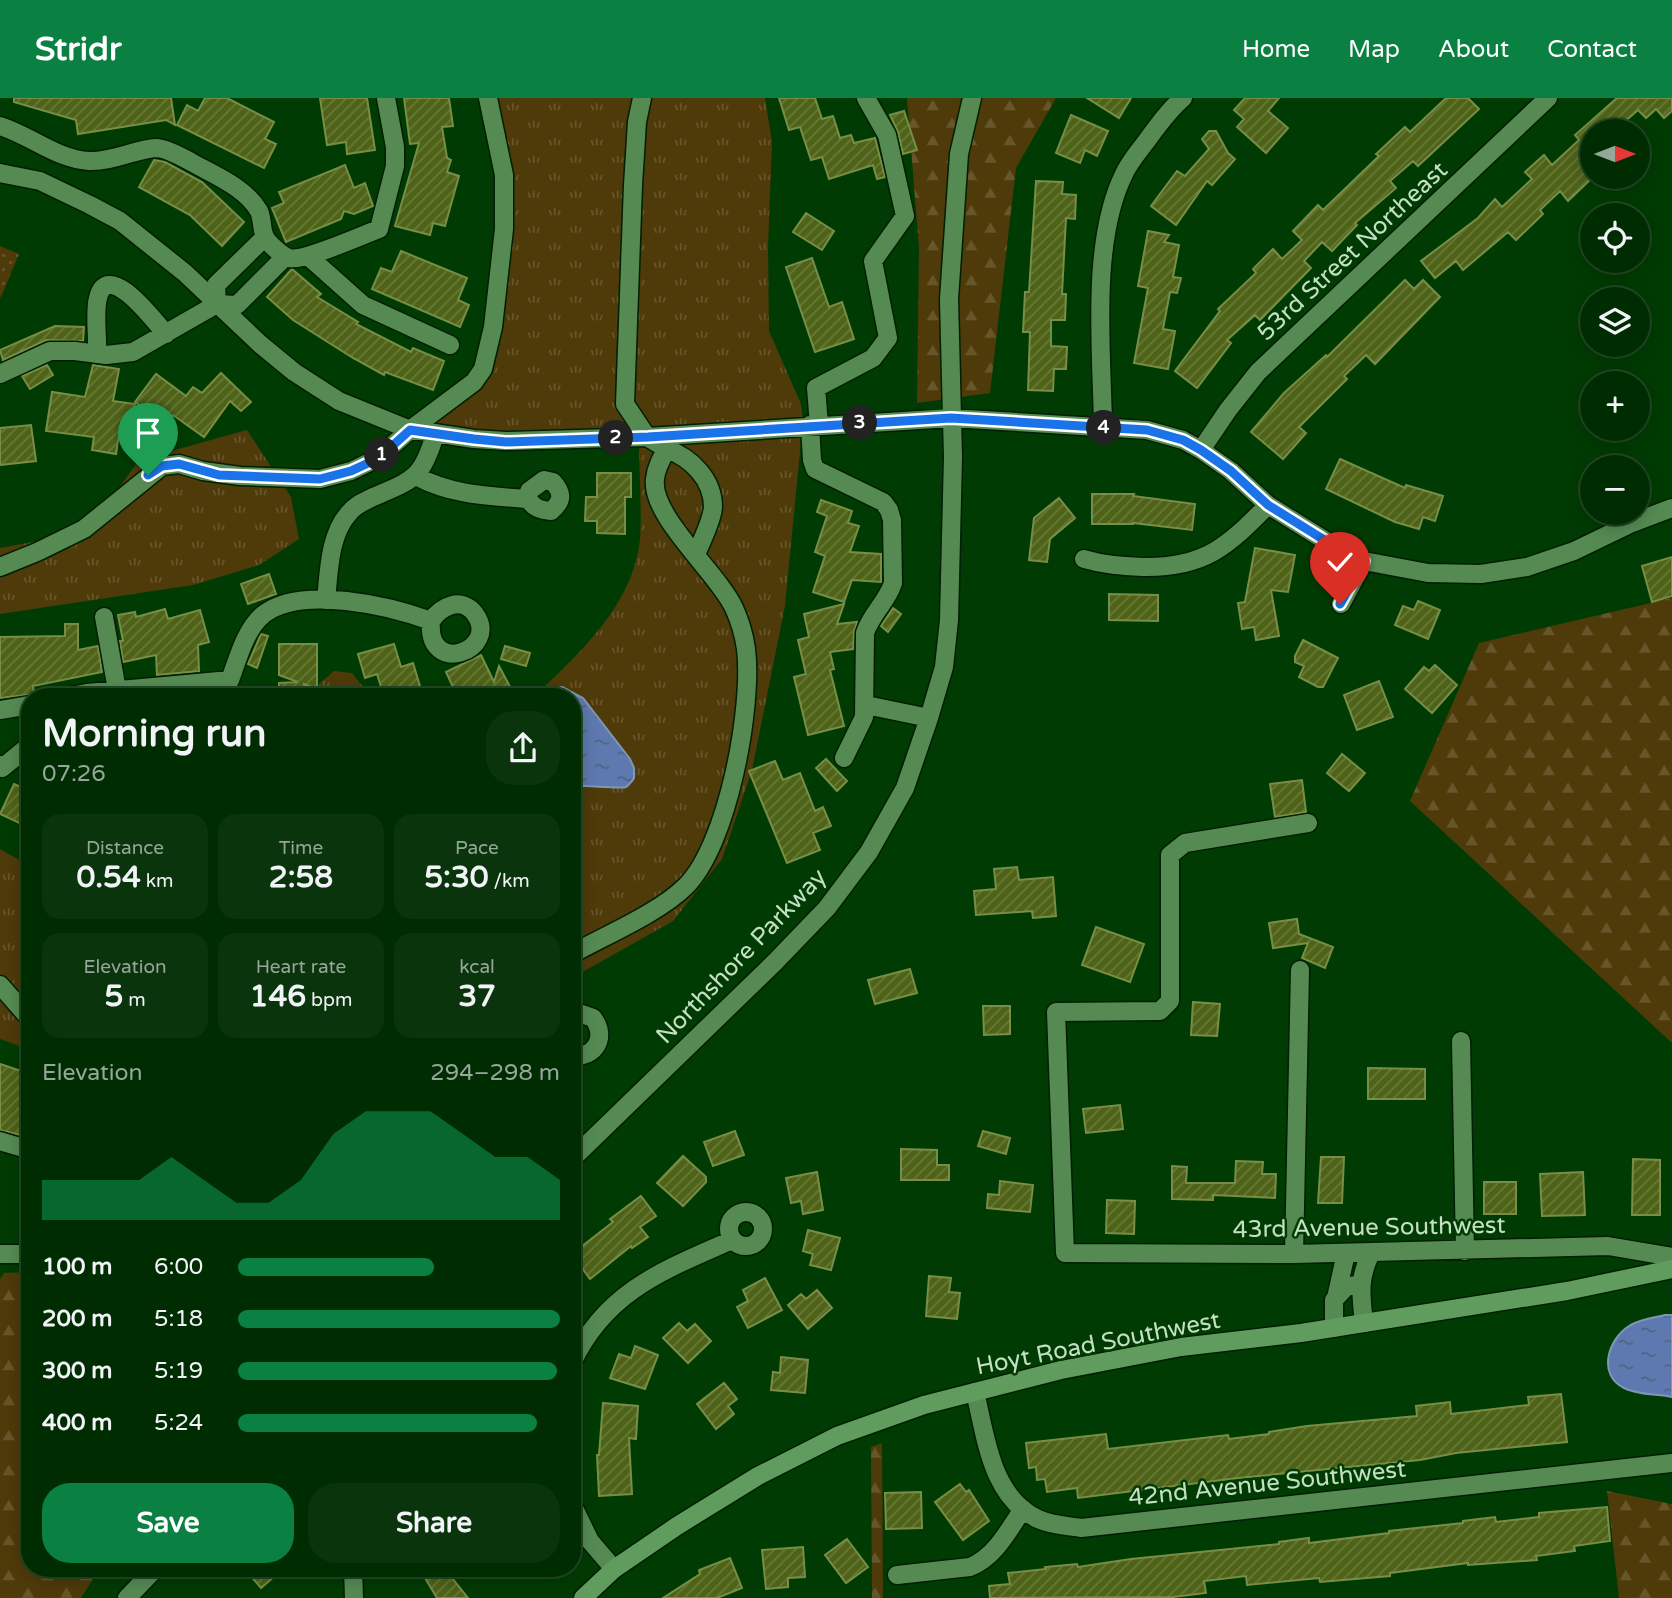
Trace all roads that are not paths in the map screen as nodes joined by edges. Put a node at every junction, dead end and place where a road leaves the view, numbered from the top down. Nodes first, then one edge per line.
1 (386, 98) edge
2 (488, 98) edge
3 (642, 98) edge
4 (866, 98) edge
5 (1183, 98) edge
6 (1548, 98) edge
7 (967, 101) edge
8 (0, 126) edge
9 (0, 173) edge
10 (265, 237) junction
11 (308, 256) junction
12 (285, 257) junction
13 (217, 304) junction
14 (166, 334) junction
15 (450, 345) dead end
16 (97, 354) junction
17 (0, 374) edge
18 (951, 418) junction
19 (815, 425) junction
20 (1102, 428) junction
21 (410, 430) junction
22 (435, 434) junction
23 (648, 437) junction
24 (667, 449) junction
25 (1201, 450) junction
26 (416, 476) junction
27 (528, 499) dead end
28 (1268, 505) junction
29 (1672, 508) edge
30 (695, 555) junction
31 (1084, 559) dead end
32 (1364, 561) junction
33 (0, 567) edge
34 (326, 600) junction
35 (1340, 604) dead end
36 (104, 617) dead end
37 (431, 621) dead end
38 (117, 688) edge
39 (193, 688) edge
40 (866, 705) junction
41 (21, 706) edge
42 (0, 710) edge
43 (929, 718) junction
44 (21, 752) edge
45 (844, 758) dead end
46 (0, 765) edge
47 (1308, 823) dead end
48 (581, 949) edge
49 (1300, 970) dead end
50 (0, 985) edge
51 (21, 1009) edge
52 (581, 1014) edge
53 (1461, 1041) dead end
54 (581, 1057) edge
55 (0, 1141) edge
56 (21, 1147) edge
57 (581, 1150) edge
58 (733, 1240) dead end
59 (1465, 1251) junction
60 (1346, 1253) junction
61 (1371, 1253) junction
62 (0, 1254) edge
63 (21, 1254) edge
64 (1294, 1254) junction
65 (1672, 1257) edge
66 (1672, 1269) edge
67 (1360, 1284) junction
68 (1336, 1298) junction
69 (1364, 1323) junction
70 (1334, 1328) junction
71 (581, 1345) edge
72 (975, 1392) junction
73 (1672, 1463) edge
74 (1023, 1509) junction
75 (581, 1522) edge
76 (614, 1569) junction
77 (897, 1575) dead end
78 (147, 1577) edge
79 (354, 1577) edge
80 (127, 1598) edge
81 (355, 1598) edge
82 (583, 1598) edge

1 - 11 street
2 - 21 street
3 - 23 street
4 - 19 street
5 - 20 street
6 - 25 street, 53rd Street Northeast
7 - 18 street, Northshore Parkway
8 - 10 street
9 - 13 street
10 - 12 street
10 - 13 street
11 - 12 street
11 - 15 street
12 - 13 street
13 - 14 street
13 - 21 street
14 - 16 street
14 - 16 street
16 - 17 street
18 - 19 street
18 - 20 street
18 - 43 street, Northshore Parkway
19 - 23 street
19 - 40 street
20 - 25 street
21 - 22 street
21 - 33 street
22 - 23 street
22 - 26 street
23 - 24 street
24 - 30 street
24 - 30 street
25 - 28 street
26 - 27 street
26 - 34 street
28 - 31 street
28 - 32 street
29 - 32 street
30 - 48 street
32 - 35 street
34 - 37 street
34 - 39 street
36 - 38 street
40 - 43 street
40 - 45 street
41 - 42 street
43 - 57 street, Northshore Parkway
44 - 46 street
47 - 64 street, 43rd Avenue Southwest
49 - 64 street
50 - 51 street
52 - 54 street
53 - 59 street
55 - 56 street
58 - 71 street
59 - 61 street, 43rd Avenue Southwest
59 - 65 street, 43rd Avenue Southwest
60 - 61 street, 43rd Avenue Southwest
60 - 64 street, 43rd Avenue Southwest
60 - 68 street
61 - 67 street
62 - 63 street
66 - 69 main road, Hoyt Road Southwest
67 - 68 street
67 - 69 street
68 - 70 street
69 - 70 main road, Hoyt Road Southwest
70 - 72 main road, Hoyt Road Southwest
72 - 74 street
72 - 76 main road, Hoyt Road Southwest
73 - 74 street, 42nd Avenue Southwest
74 - 77 street
75 - 76 street
76 - 82 main road, Hoyt Road Southwest
78 - 80 street
79 - 81 street

